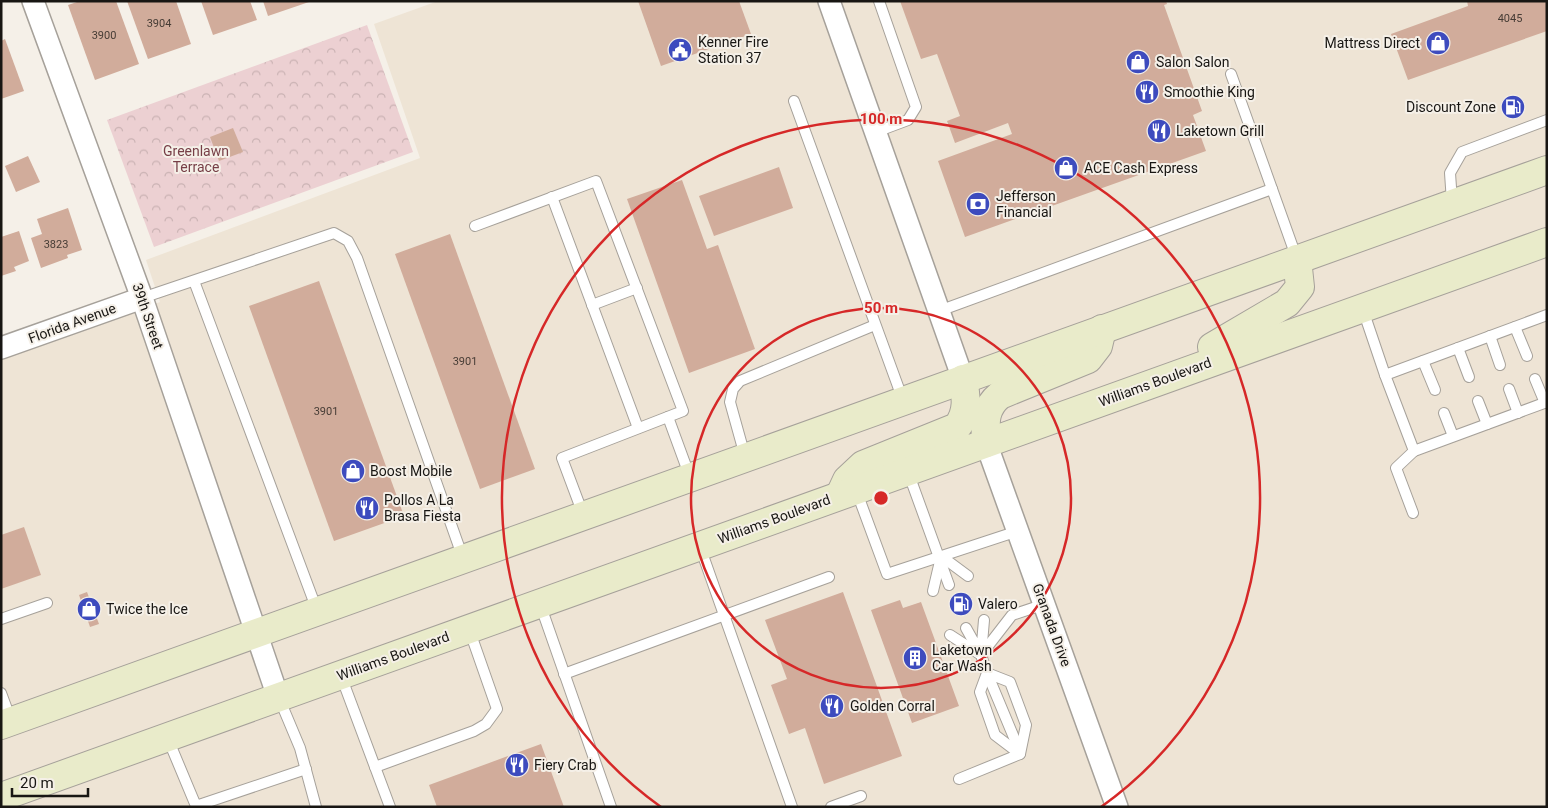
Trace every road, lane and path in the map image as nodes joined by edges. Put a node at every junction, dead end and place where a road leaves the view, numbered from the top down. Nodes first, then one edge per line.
1 (33, 1) edge
2 (829, 1) edge
3 (879, 1) edge
4 (1231, 74) dead end
5 (794, 101) dead end
6 (1547, 120) edge
7 (876, 132) junction
8 (1547, 170) edge
9 (1272, 190) junction
10 (552, 198) junction
11 (1453, 204) junction
12 (475, 226) dead end
13 (1547, 242) edge
14 (1297, 259) junction
15 (194, 280) junction
16 (637, 288) junction
17 (142, 298) junction
18 (592, 305) junction
19 (1362, 308) junction
20 (939, 311) junction
21 (1547, 315) edge
22 (875, 325) junction
23 (1515, 327) junction
24 (1102, 329) junction
25 (1490, 336) junction
26 (1, 348) edge
27 (1458, 348) junction
28 (1526, 356) dead end
29 (1423, 361) junction
30 (1500, 365) dead end
31 (1385, 375) junction
32 (1469, 377) dead end
33 (962, 379) junction
34 (1536, 380) dead end
35 (1509, 389) dead end
36 (1134, 390) junction
37 (1435, 390) dead end
38 (903, 401) junction
39 (1478, 401) dead end
40 (1546, 402) edge
41 (1518, 412) junction
42 (1444, 413) dead end
43 (668, 417) junction
44 (1487, 424) junction
45 (638, 428) junction
46 (1453, 436) junction
47 (986, 442) junction
48 (1414, 451) junction
49 (745, 457) junction
50 (908, 471) junction
51 (690, 477) junction
52 (848, 492) junction
53 (1412, 513) dead end
54 (583, 515) junction
55 (1018, 531) junction
56 (700, 546) junction
57 (941, 556) junction
58 (463, 559) junction
59 (968, 576) dead end
60 (829, 577) dead end
61 (949, 585) dead end
62 (933, 592) dead end
63 (47, 603) dead end
64 (539, 603) junction
65 (1044, 604) junction
66 (317, 612) junction
67 (725, 616) junction
68 (1, 619) edge
69 (984, 620) dead end
70 (469, 628) junction
71 (966, 628) dead end
72 (256, 634) junction
73 (950, 635) dead end
74 (981, 656) junction
75 (987, 672) junction
76 (564, 674) junction
77 (340, 675) junction
78 (1, 692) edge
79 (278, 697) junction
80 (6, 723) edge
81 (167, 737) junction
82 (1020, 754) junction
83 (375, 767) junction
84 (306, 769) junction
85 (958, 779) dead end
86 (861, 796) dead end
87 (1, 798) edge
88 (316, 807) edge
89 (390, 807) edge
90 (611, 807) edge
91 (792, 807) edge
92 (831, 807) edge
93 (1117, 807) edge

1 - 17 street, 39th Street
2 - 7 street
3 - 7 lane
4 - 9 lane
5 - 22 lane
6 - 11 lane
7 - 20 street
8 - 11 main road
9 - 14 lane
9 - 20 lane
10 - 12 lane
10 - 16 lane
10 - 18 lane
11 - 14 main road
13 - 19 main road, Williams Boulevard
14 - 24 main road
14 - 36 main road
15 - 17 lane
15 - 58 lane
15 - 66 lane
16 - 18 lane
16 - 43 lane
17 - 26 street, Florida Avenue
17 - 72 street, 39th Street
18 - 45 lane
19 - 31 lane
19 - 36 main road, Williams Boulevard
20 - 33 street
21 - 23 lane
22 - 38 lane
22 - 49 lane
23 - 25 lane
23 - 28 lane
24 - 33 main road
24 - 47 main road
25 - 27 lane
25 - 30 lane
27 - 29 lane
27 - 32 lane
29 - 31 lane
29 - 37 lane
31 - 48 lane
33 - 38 main road
33 - 52 main road
34 - 40 lane
35 - 41 lane
36 - 47 main road, Williams Boulevard
38 - 49 main road
39 - 44 lane
40 - 41 lane
41 - 44 lane
42 - 46 lane
43 - 45 lane
43 - 51 lane
44 - 46 lane
45 - 54 lane
46 - 48 lane
47 - 50 main road, Williams Boulevard
47 - 55 street, Granada Drive
48 - 53 lane
49 - 51 main road
50 - 52 main road, Williams Boulevard
50 - 57 lane
51 - 54 main road
52 - 56 main road, Williams Boulevard
52 - 57 lane
54 - 58 main road
55 - 57 lane
55 - 65 street, Granada Drive
56 - 64 main road, Williams Boulevard
56 - 67 lane
57 - 59 lane
57 - 61 lane
57 - 62 lane
58 - 66 main road
60 - 67 lane
63 - 68 lane
64 - 70 main road, Williams Boulevard
64 - 76 lane
65 - 74 lane
65 - 93 street, Granada Drive
66 - 72 main road
67 - 76 lane
67 - 91 lane
69 - 74 lane
70 - 77 main road, Williams Boulevard
70 - 83 lane
71 - 74 lane
72 - 79 street, 39th Street
72 - 80 main road
73 - 74 lane
74 - 75 lane
75 - 82 lane
75 - 82 lane
75 - 82 lane
76 - 90 lane
77 - 79 main road, Williams Boulevard
77 - 83 lane
78 - 80 lane
79 - 81 main road, Williams Boulevard
79 - 84 lane
81 - 84 lane
81 - 87 main road, Williams Boulevard
82 - 85 lane
83 - 89 lane
84 - 88 lane
86 - 92 lane

